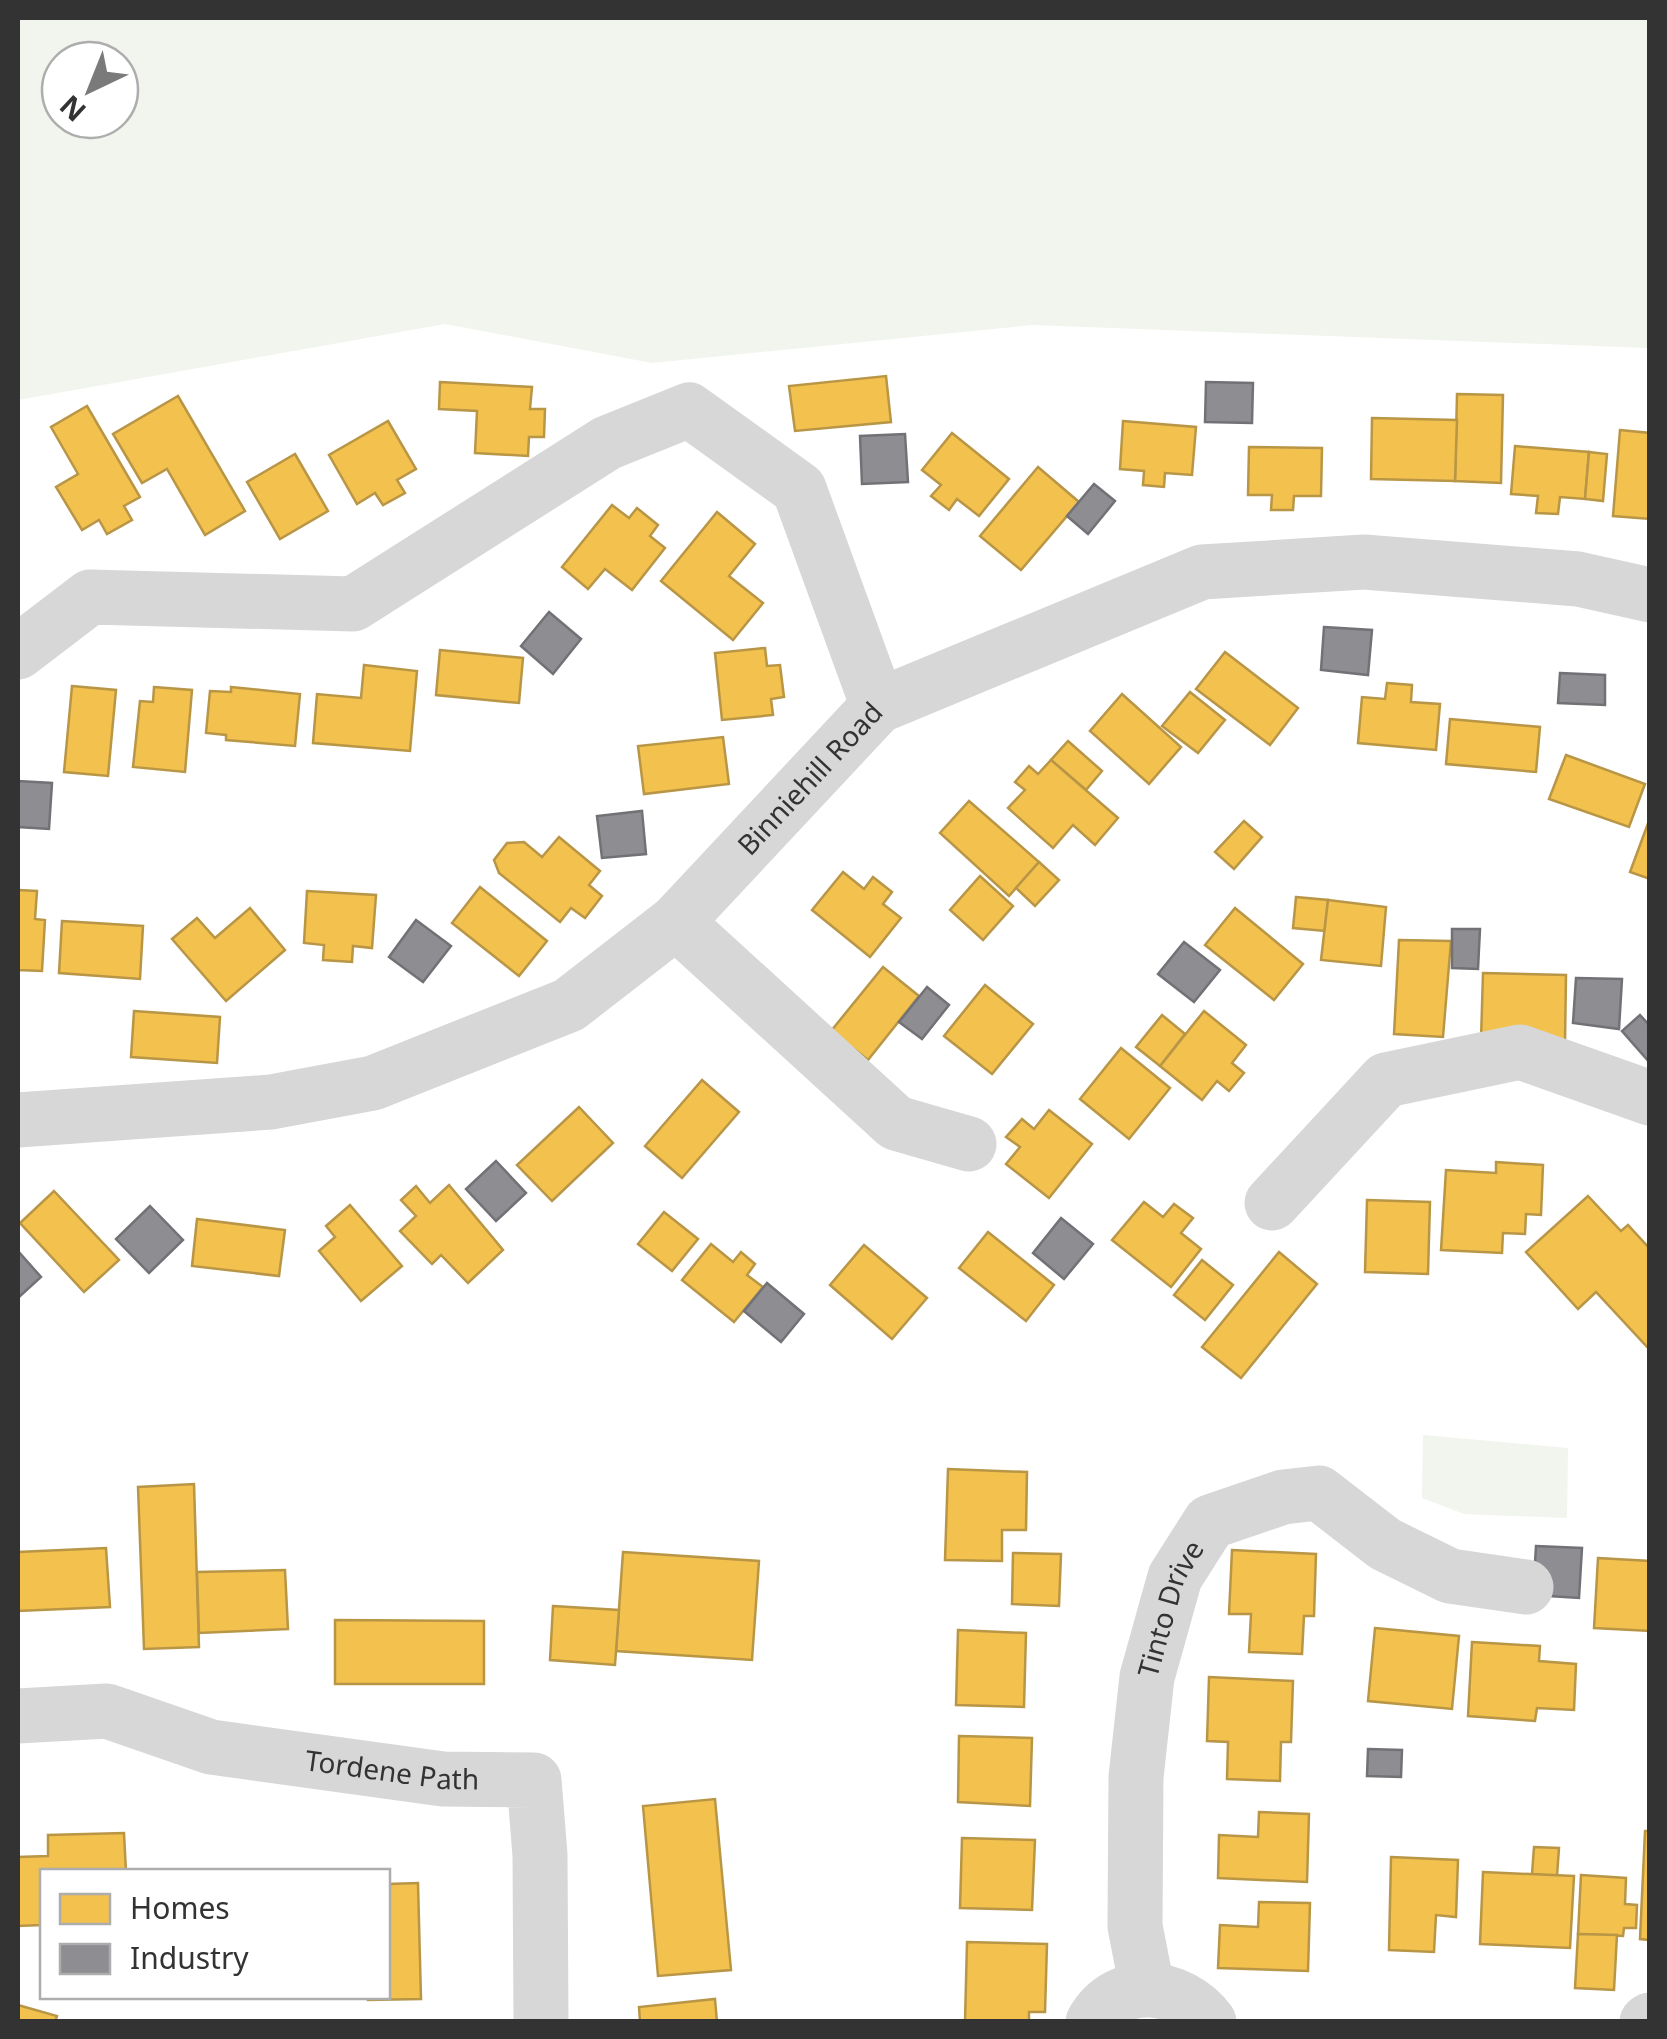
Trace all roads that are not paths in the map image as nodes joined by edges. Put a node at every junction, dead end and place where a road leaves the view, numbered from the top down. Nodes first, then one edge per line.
1 (1650, 594) edge
2 (18, 652) edge
3 (878, 706) junction
4 (676, 922) junction
5 (1650, 1098) edge
6 (18, 1120) edge
7 (969, 1144) dead end
8 (1272, 1203) dead end
9 (1526, 1586) dead end
10 (18, 1716) edge
11 (1147, 1988) junction
12 (541, 2022) edge
13 (1093, 2022) edge
14 (1209, 2022) edge

1 - 3 street, Binniehill Road
2 - 3 street
3 - 4 street, Binniehill Road
4 - 6 street, Binniehill Road
4 - 7 street
5 - 8 street
9 - 11 street, Tinto Drive
10 - 12 street, Tordene Path
11 - 13 street
11 - 14 street

